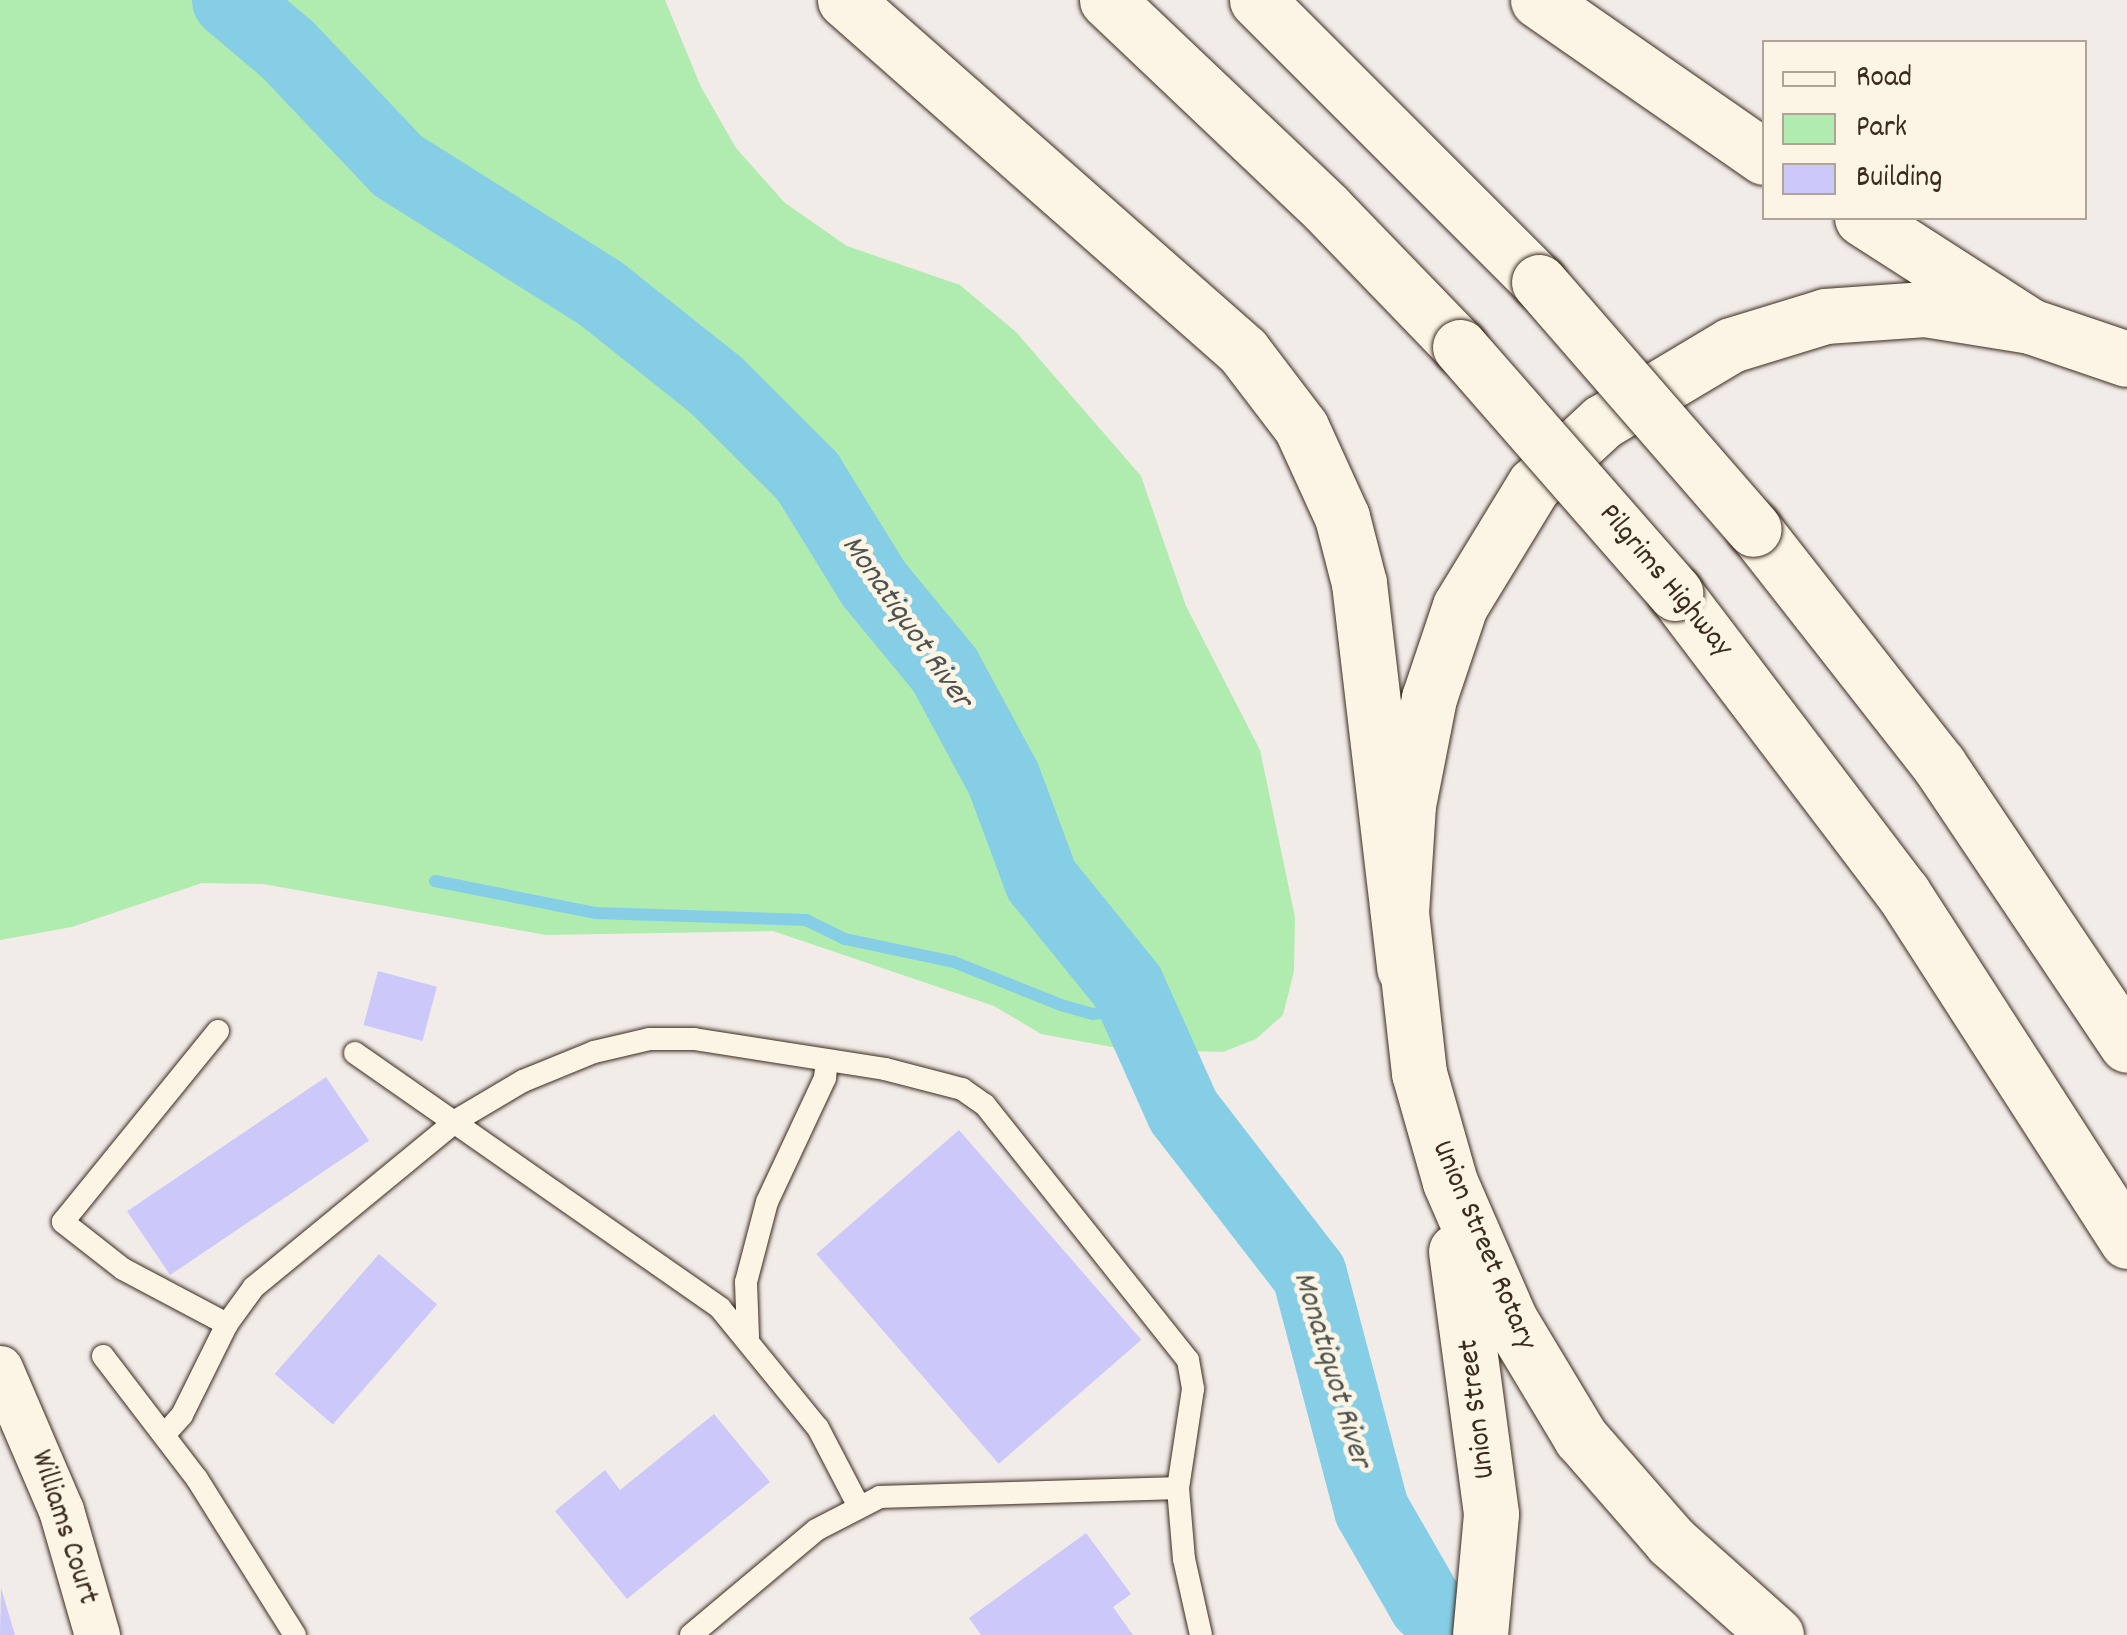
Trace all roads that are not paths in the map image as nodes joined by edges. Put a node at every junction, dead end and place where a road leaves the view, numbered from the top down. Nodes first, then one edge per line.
1 (845, 0) edge
2 (1107, 0) edge
3 (1256, 0) edge
4 (1538, 0) edge
5 (1762, 155) edge
6 (1865, 220) edge
7 (2030, 326) junction
8 (2127, 359) edge
9 (1404, 968) junction
10 (218, 1031) dead end
11 (2127, 1044) edge
12 (355, 1053) dead end
13 (827, 1060) junction
14 (457, 1120) junction
15 (1430, 1125) junction
16 (2127, 1241) edge
17 (226, 1324) junction
18 (748, 1337) junction
19 (104, 1356) dead end
20 (0, 1368) edge
21 (165, 1434) junction
22 (1178, 1488) junction
23 (858, 1505) junction
24 (97, 1635) edge
25 (295, 1635) edge
26 (691, 1635) edge
27 (1200, 1635) edge
28 (1480, 1635) edge
29 (1776, 1635) edge

1 - 9 main road
2 - 16 main road, Pilgrims Highway, bridge
3 - 11 main road, bridge
4 - 5 main road
6 - 7 main road
7 - 8 main road, Union Street Rotary
7 - 9 main road, Union Street Rotary
9 - 15 main road, Union Street Rotary
10 - 17 lane
12 - 14 lane
13 - 14 lane
13 - 18 lane
13 - 22 lane
14 - 17 lane
14 - 18 lane
15 - 28 main road, Union Street
15 - 29 main road, Union Street Rotary
17 - 21 lane
18 - 23 lane
19 - 21 lane
20 - 24 street, Williams Court
21 - 25 lane
22 - 23 lane
22 - 27 lane
23 - 26 lane

